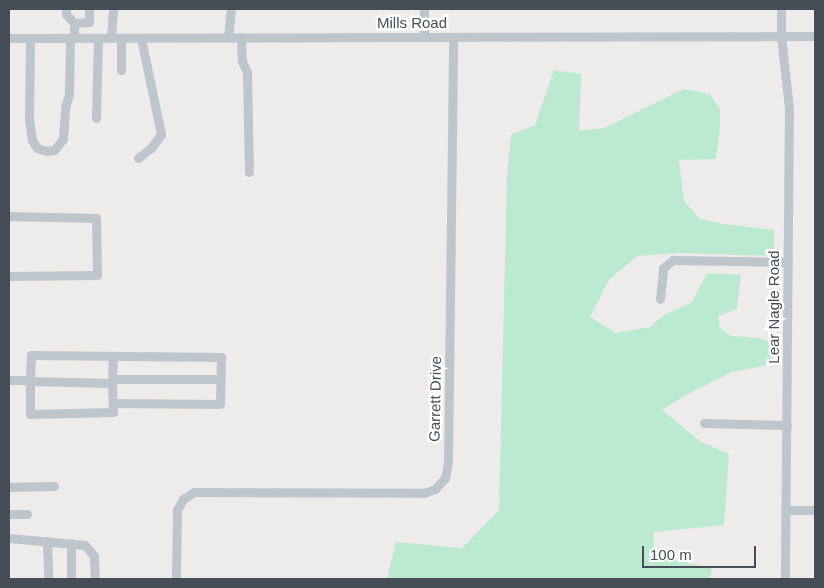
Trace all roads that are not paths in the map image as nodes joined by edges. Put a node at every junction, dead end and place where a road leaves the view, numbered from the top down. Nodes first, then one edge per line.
1 (66, 9) edge
2 (89, 9) edge
3 (113, 9) edge
4 (231, 9) edge
5 (424, 9) edge
6 (782, 9) edge
7 (74, 23) junction
8 (781, 36) junction
9 (815, 36) edge
10 (424, 37) junction
11 (453, 37) junction
12 (9, 38) edge
13 (30, 38) junction
14 (72, 38) junction
15 (98, 38) junction
16 (116, 38) junction
17 (140, 38) junction
18 (228, 38) junction
19 (241, 38) junction
20 (121, 70) dead end
21 (96, 118) dead end
22 (138, 158) dead end
23 (249, 172) dead end
24 (9, 216) edge
25 (788, 262) junction
26 (9, 276) edge
27 (660, 299) dead end
28 (113, 356) junction
29 (220, 379) junction
30 (9, 380) edge
31 (30, 381) junction
32 (113, 381) junction
33 (113, 403) junction
34 (704, 423) dead end
35 (786, 424) junction
36 (54, 486) dead end
37 (9, 487) edge
38 (786, 510) junction
39 (815, 510) edge
40 (9, 514) edge
41 (27, 514) dead end
42 (9, 538) edge
43 (47, 541) junction
44 (71, 543) junction
45 (48, 579) edge
46 (71, 579) edge
47 (95, 579) edge
48 (176, 579) edge
49 (785, 579) edge

1 - 7 street
2 - 7 street
3 - 16 street
4 - 18 street
5 - 10 street
6 - 8 street, Lear Nagle Road
7 - 14 street
8 - 9 street, Mills Road
8 - 11 street, Mills Road
8 - 25 street, Lear Nagle Road
10 - 11 street, Mills Road
10 - 19 street, Mills Road
11 - 48 street, Garrett Drive
12 - 13 street, Mills Road
13 - 14 street, Mills Road
13 - 14 street
14 - 15 street, Mills Road
15 - 16 street, Mills Road
15 - 21 street
16 - 17 street, Mills Road
16 - 20 street
17 - 18 street, Mills Road
17 - 22 street
18 - 19 street, Mills Road
19 - 23 street
24 - 26 street
25 - 27 street
25 - 35 street, Lear Nagle Road
28 - 29 street
28 - 31 street
28 - 32 street
29 - 32 street
29 - 33 street
30 - 31 street
31 - 32 street
31 - 33 street
32 - 33 street
34 - 35 street
35 - 38 street, Lear Nagle Road
36 - 37 street
38 - 39 street
38 - 49 street, Lear Nagle Road
40 - 41 street
42 - 43 street
43 - 44 street
43 - 45 street
44 - 46 street
44 - 47 street

